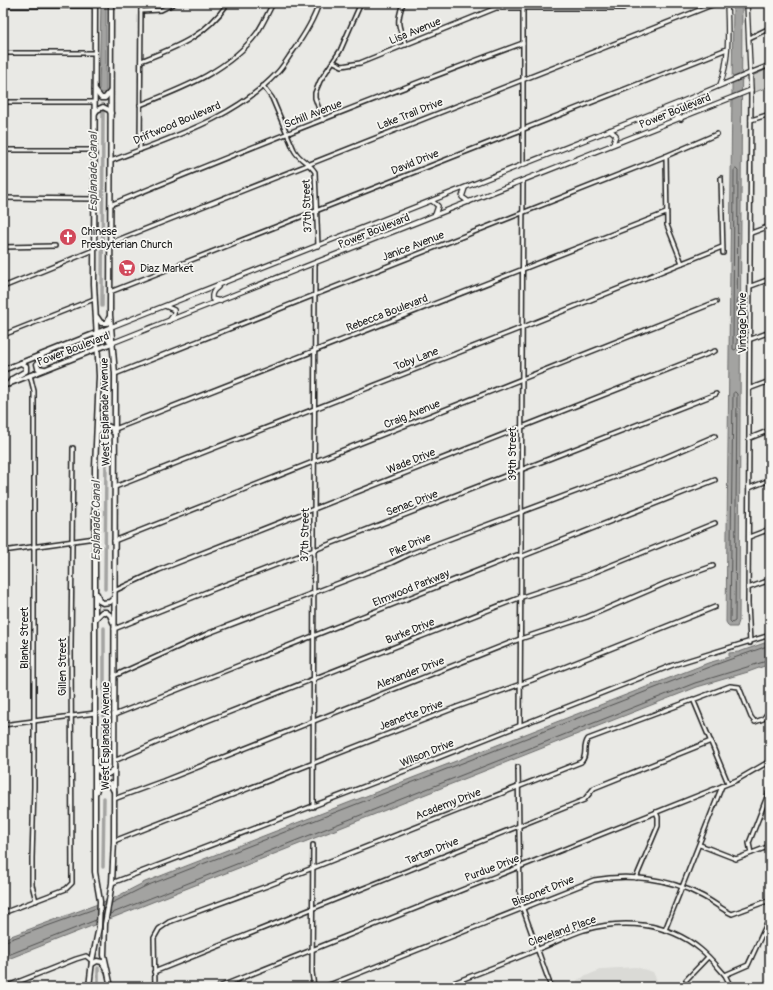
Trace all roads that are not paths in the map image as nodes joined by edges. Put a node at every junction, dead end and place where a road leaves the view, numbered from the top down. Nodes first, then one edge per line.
1 (111, 3) edge
2 (141, 3) edge
3 (175, 3) edge
4 (228, 3) edge
5 (273, 3) edge
6 (319, 3) edge
7 (361, 3) edge
8 (403, 3) edge
9 (546, 3) edge
10 (585, 3) edge
11 (623, 3) edge
12 (717, 3) edge
13 (727, 3) edge
14 (747, 3) edge
15 (13, 4) edge
16 (95, 4) edge
17 (3, 6) edge
18 (523, 7) junction
19 (546, 7) junction
20 (584, 7) junction
21 (141, 11) junction
22 (770, 28) edge
23 (749, 38) junction
24 (523, 43) junction
25 (406, 45) junction
26 (727, 49) junction
27 (3, 53) edge
28 (95, 53) junction
29 (141, 61) junction
30 (334, 62) junction
31 (770, 66) edge
32 (748, 74) junction
33 (523, 80) junction
34 (720, 85) junction
35 (263, 86) junction
36 (94, 89) junction
37 (111, 89) junction
38 (751, 90) junction
39 (3, 102) edge
40 (94, 102) junction
41 (140, 104) junction
42 (676, 104) junction
43 (111, 114) junction
44 (770, 114) edge
45 (94, 115) junction
46 (681, 119) junction
47 (323, 120) junction
48 (751, 120) junction
49 (523, 129) junction
50 (610, 130) junction
51 (287, 133) junction
52 (717, 134) dead end
53 (613, 145) junction
54 (3, 150) edge
55 (94, 150) junction
56 (140, 150) junction
57 (666, 156) junction
58 (111, 161) junction
59 (308, 164) junction
60 (523, 164) junction
61 (721, 178) dead end
62 (523, 182) junction
63 (465, 188) junction
64 (3, 198) edge
65 (94, 199) junction
66 (432, 201) junction
67 (470, 202) junction
68 (110, 205) junction
69 (316, 211) junction
70 (522, 213) junction
71 (666, 213) junction
72 (435, 215) junction
73 (770, 226) edge
74 (751, 233) junction
75 (110, 243) junction
76 (55, 246) dead end
77 (318, 246) junction
78 (3, 247) edge
79 (722, 247) junction
80 (94, 250) junction
81 (723, 253) dead end
82 (682, 263) junction
83 (315, 264) junction
84 (522, 270) junction
85 (770, 279) edge
86 (224, 283) junction
87 (3, 286) edge
88 (751, 286) junction
89 (110, 292) junction
90 (316, 294) junction
91 (94, 300) junction
92 (220, 301) junction
93 (716, 302) dead end
94 (165, 306) junction
95 (95, 313) junction
96 (110, 315) junction
97 (168, 322) junction
98 (111, 327) junction
99 (521, 328) junction
100 (770, 332) edge
101 (96, 333) junction
102 (3, 335) edge
103 (751, 339) junction
104 (112, 343) junction
105 (97, 349) junction
106 (315, 351) junction
107 (715, 351) dead end
108 (44, 354) junction
109 (21, 363) junction
110 (47, 369) junction
111 (3, 370) edge
112 (115, 374) junction
113 (30, 375) junction
114 (521, 380) junction
115 (770, 381) edge
116 (8, 384) junction
117 (3, 386) edge
118 (751, 388) junction
119 (716, 394) dead end
120 (315, 408) junction
121 (521, 429) junction
122 (115, 430) junction
123 (770, 430) edge
124 (98, 431) junction
125 (715, 436) dead end
126 (115, 438) junction
127 (750, 438) junction
128 (73, 448) dead end
129 (315, 461) junction
130 (521, 470) junction
131 (714, 480) dead end
132 (770, 480) edge
133 (115, 487) junction
134 (749, 488) junction
135 (314, 509) junction
136 (520, 513) junction
137 (715, 523) dead end
138 (770, 529) edge
139 (749, 537) junction
140 (95, 538) junction
141 (72, 541) junction
142 (114, 541) junction
143 (33, 546) junction
144 (314, 550) junction
145 (3, 551) edge
146 (520, 556) junction
147 (713, 566) dead end
148 (770, 580) edge
149 (96, 588) junction
150 (748, 588) junction
151 (114, 591) junction
152 (313, 594) junction
153 (114, 598) junction
154 (520, 598) junction
155 (715, 607) dead end
156 (96, 618) junction
157 (114, 627) junction
158 (770, 635) edge
159 (313, 636) junction
160 (520, 639) junction
161 (750, 642) junction
162 (114, 676) junction
163 (312, 679) junction
164 (520, 685) junction
165 (693, 698) junction
166 (770, 710) edge
167 (95, 713) junction
168 (114, 715) junction
169 (71, 716) junction
170 (34, 720) junction
171 (312, 722) junction
172 (3, 725) edge
173 (520, 726) junction
174 (711, 741) junction
175 (114, 762) junction
176 (770, 762) edge
177 (312, 763) junction
178 (95, 764) junction
179 (518, 766) dead end
180 (114, 767) junction
181 (728, 783) junction
182 (722, 786) junction
183 (518, 787) junction
184 (770, 789) edge
185 (114, 792) junction
186 (95, 794) junction
187 (114, 799) junction
188 (312, 807) junction
189 (656, 812) junction
190 (518, 826) junction
191 (114, 841) junction
192 (700, 845) junction
193 (313, 846) dead end
194 (770, 846) edge
195 (751, 853) junction
196 (312, 867) junction
197 (519, 868) junction
198 (636, 878) junction
199 (112, 883) junction
200 (682, 887) junction
201 (770, 900) edge
202 (36, 901) junction
203 (312, 909) junction
204 (523, 909) junction
205 (3, 913) edge
206 (770, 917) edge
207 (665, 930) junction
208 (312, 949) junction
209 (537, 950) junction
210 (708, 957) junction
211 (92, 963) junction
212 (108, 972) junction
213 (154, 972) junction
214 (725, 975) junction
215 (686, 980) dead end
216 (5, 987) edge
217 (89, 987) edge
218 (111, 987) edge
219 (154, 987) edge
220 (219, 987) edge
221 (314, 987) edge
222 (324, 987) edge
223 (443, 987) edge
224 (551, 987) edge
225 (731, 987) edge

1 - 37 main road, West Esplanade Avenue
2 - 21 street
3 - 21 street
4 - 29 street
5 - 41 street
6 - 35 street, Driftwood Boulevard
7 - 30 street
8 - 25 street
9 - 19 street
10 - 20 street
11 - 20 street, Lisa Avenue
12 - 33 street, Lake Trail Drive
13 - 26 street
14 - 23 street, Vintage Drive
15 - 16 street
15 - 17 street
16 - 28 main road, West Esplanade Avenue
18 - 19 street, Lisa Avenue
18 - 24 street
18 - 25 street, Lisa Avenue
19 - 20 street, Lisa Avenue
21 - 29 street
22 - 23 street
23 - 32 street, Vintage Drive
24 - 33 street
24 - 47 street, Schill Avenue
25 - 30 street, Lisa Avenue
26 - 34 street
26 - 49 street, David Drive
27 - 28 street
28 - 36 main road, West Esplanade Avenue
29 - 41 street
30 - 47 street
31 - 32 street
32 - 34 street, Power Boulevard
32 - 38 street, Vintage Drive
33 - 49 street
33 - 59 street, Lake Trail Drive
34 - 42 street, Power Boulevard
35 - 51 street, 37th Street
35 - 56 street, Driftwood Boulevard
36 - 37 main road
36 - 40 main road, West Esplanade Avenue
37 - 43 main road, West Esplanade Avenue
38 - 46 street, Power Boulevard
38 - 48 street, Vintage Drive
39 - 40 street
40 - 45 main road, West Esplanade Avenue
41 - 56 street
42 - 46 street
42 - 50 street, Power Boulevard
43 - 45 main road
43 - 58 main road, West Esplanade Avenue
44 - 48 street
45 - 55 main road, West Esplanade Avenue
46 - 53 street, Power Boulevard
47 - 51 street, Schill Avenue
48 - 74 street, Vintage Drive
49 - 60 street
49 - 69 street, David Drive
50 - 53 street
50 - 60 street, Power Boulevard
51 - 59 street, 37th Street
51 - 68 street, Schill Avenue
52 - 57 street, Janice Avenue
53 - 62 street, Power Boulevard
54 - 55 street
55 - 65 main road, West Esplanade Avenue
56 - 58 street, Driftwood Boulevard
57 - 70 street, Janice Avenue
57 - 71 street
58 - 68 main road, West Esplanade Avenue
59 - 69 street, 37th Street
59 - 75 street, Lake Trail Drive
60 - 63 street, Power Boulevard
61 - 79 street
62 - 67 street, Power Boulevard
62 - 70 street, 39th Street
63 - 66 street, Power Boulevard
63 - 67 street
64 - 65 street
65 - 80 main road, West Esplanade Avenue
66 - 72 street
66 - 77 street, Power Boulevard
67 - 72 street, Power Boulevard
68 - 75 main road, West Esplanade Avenue
69 - 77 street, 37th Street
69 - 89 street, David Drive
70 - 84 street, 39th Street
70 - 90 street, Janice Avenue
71 - 82 street
71 - 84 street, Rebecca Boulevard
72 - 83 street, Power Boulevard
73 - 74 street
74 - 88 street, Vintage Drive
75 - 89 main road, West Esplanade Avenue
76 - 78 street
77 - 86 street, Power Boulevard
79 - 81 street
79 - 82 street, Toby Lane
80 - 87 street
80 - 91 main road, West Esplanade Avenue
82 - 99 street, Toby Lane
83 - 90 street, 37th Street
83 - 92 street, Power Boulevard
84 - 99 street, 39th Street
84 - 106 street, Rebecca Boulevard
85 - 88 street
86 - 92 street
86 - 94 street, Power Boulevard
88 - 103 street, Vintage Drive
89 - 96 main road, West Esplanade Avenue
90 - 106 street, 37th Street
90 - 112 street, Janice Avenue
91 - 95 main road, West Esplanade Avenue
91 - 102 street
92 - 97 street, Power Boulevard
93 - 114 street, Craig Avenue
94 - 97 street
94 - 98 street, Power Boulevard
95 - 96 main road
95 - 101 main road, West Esplanade Avenue
96 - 98 main road, West Esplanade Avenue
97 - 104 street, Power Boulevard
98 - 101 main road, Power Boulevard
98 - 104 main road, West Esplanade Avenue
99 - 114 street, 39th Street
99 - 120 street, Toby Lane
100 - 103 street
101 - 104 main road
101 - 105 main road, West Esplanade Avenue
101 - 108 main road, Power Boulevard
103 - 118 street, Vintage Drive
104 - 105 main road, Power Boulevard
104 - 112 main road, West Esplanade Avenue
105 - 110 main road, Power Boulevard
105 - 124 main road, West Esplanade Avenue
106 - 120 street, 37th Street
106 - 122 street, Rebecca Boulevard
107 - 121 street, Wade Drive
108 - 109 main road, Power Boulevard
108 - 110 main road
109 - 111 main road, Power Boulevard
109 - 116 main road
110 - 113 main road, Power Boulevard
112 - 122 main road, West Esplanade Avenue
113 - 116 main road, Power Boulevard
113 - 143 street, Blanke Street
114 - 121 street, 39th Street
114 - 129 street, Craig Avenue
115 - 118 street
116 - 117 main road, Power Boulevard
118 - 127 street, Vintage Drive
119 - 130 street, Senac Drive
120 - 129 street, 37th Street
120 - 133 street, Toby Lane
121 - 130 street, 39th Street
121 - 135 street, Wade Drive
122 - 126 main road, West Esplanade Avenue
123 - 127 street
124 - 126 main road
124 - 140 main road, West Esplanade Avenue
125 - 136 street, Pike Drive
126 - 133 main road, West Esplanade Avenue
127 - 134 street, Vintage Drive
128 - 141 street, Gillen Street
129 - 135 street, 37th Street
129 - 142 street, Craig Avenue
130 - 136 street, 39th Street
130 - 144 street, Senac Drive
131 - 146 street, Elmwood Parkway
132 - 134 street
133 - 142 main road, West Esplanade Avenue
134 - 139 street, Vintage Drive
135 - 144 street, 37th Street
135 - 151 street, Wade Drive
136 - 146 street, 39th Street
136 - 152 street, Pike Drive
137 - 154 street, Burke Drive
138 - 139 street
139 - 150 street, Vintage Drive
140 - 141 street
140 - 149 main road, West Esplanade Avenue
141 - 143 street
141 - 169 street, Gillen Street
142 - 151 main road, West Esplanade Avenue
143 - 145 street
143 - 170 street, Blanke Street
144 - 152 street, 37th Street
144 - 157 street, Senac Drive
146 - 154 street, 39th Street
146 - 159 street, Elmwood Parkway
147 - 160 street, Alexander Drive
148 - 150 street
149 - 153 main road
149 - 156 main road, West Esplanade Avenue
150 - 161 street, Vintage Drive
151 - 153 main road, West Esplanade Avenue
152 - 159 street, 37th Street
152 - 162 street, Pike Drive
153 - 157 main road, West Esplanade Avenue
154 - 160 street, 39th Street
154 - 163 street, Burke Drive
155 - 164 street, Jeanette Drive
156 - 157 main road
156 - 167 main road, West Esplanade Avenue
157 - 162 main road, West Esplanade Avenue
158 - 161 street, Wilson Drive
159 - 163 street, 37th Street
159 - 168 street, Elmwood Parkway
160 - 164 street, 39th Street
160 - 171 street, Alexander Drive
161 - 173 street, Wilson Drive
162 - 168 main road, West Esplanade Avenue
163 - 171 street, 37th Street
163 - 175 street, Burke Drive
164 - 173 street, 39th Street
164 - 177 street, Jeanette Drive
165 - 166 street, Academy Drive
165 - 174 street
165 - 183 street, Academy Drive
167 - 169 street
167 - 178 main road, West Esplanade Avenue
168 - 175 main road, West Esplanade Avenue
169 - 170 street
169 - 202 street, Gillen Street
170 - 172 street
170 - 202 street, Blanke Street
171 - 177 street, 37th Street
171 - 187 street, Alexander Drive
173 - 188 street, Wilson Drive
174 - 181 street
174 - 190 street, Tartan Drive
175 - 180 main road, West Esplanade Avenue
176 - 181 street, Purdue Drive
177 - 188 street, 37th Street
177 - 191 street, Jeanette Drive
178 - 180 main road
178 - 186 main road, West Esplanade Avenue
179 - 183 street
180 - 185 main road, West Esplanade Avenue
181 - 182 street, Purdue Drive
182 - 189 street, Purdue Drive
182 - 192 street
183 - 190 street
183 - 196 street, Academy Drive
184 - 195 street
185 - 186 main road
185 - 187 main road, West Esplanade Avenue
186 - 211 main road, West Esplanade Avenue
187 - 191 main road, West Esplanade Avenue
188 - 199 street, Wilson Drive
189 - 197 street, Purdue Drive
189 - 198 street
190 - 197 street
190 - 203 street, Tartan Drive
191 - 199 main road, West Esplanade Avenue
192 - 195 street
192 - 200 street
193 - 196 street
194 - 195 street
196 - 203 street
196 - 213 street, Academy Drive
197 - 204 street
197 - 208 street, Purdue Drive
198 - 200 street, Bissonet Drive
198 - 204 street, Bissonet Drive
199 - 212 main road, West Esplanade Avenue
200 - 201 street, Bissonet Drive
200 - 207 street
202 - 205 street
203 - 208 street
203 - 213 street, Tartan Drive
204 - 209 street
204 - 222 street, Bissonet Drive
206 - 214 street
207 - 209 street, Cleveland Place
207 - 210 street, Cleveland Place
208 - 220 street, Purdue Drive
208 - 221 street
209 - 223 street, Cleveland Place
209 - 224 street
210 - 214 street, Cleveland Place
210 - 215 street
211 - 212 main road
211 - 216 street
211 - 217 main road, West Esplanade Avenue
212 - 218 main road, West Esplanade Avenue
213 - 219 street
214 - 225 street, Cleveland Place

